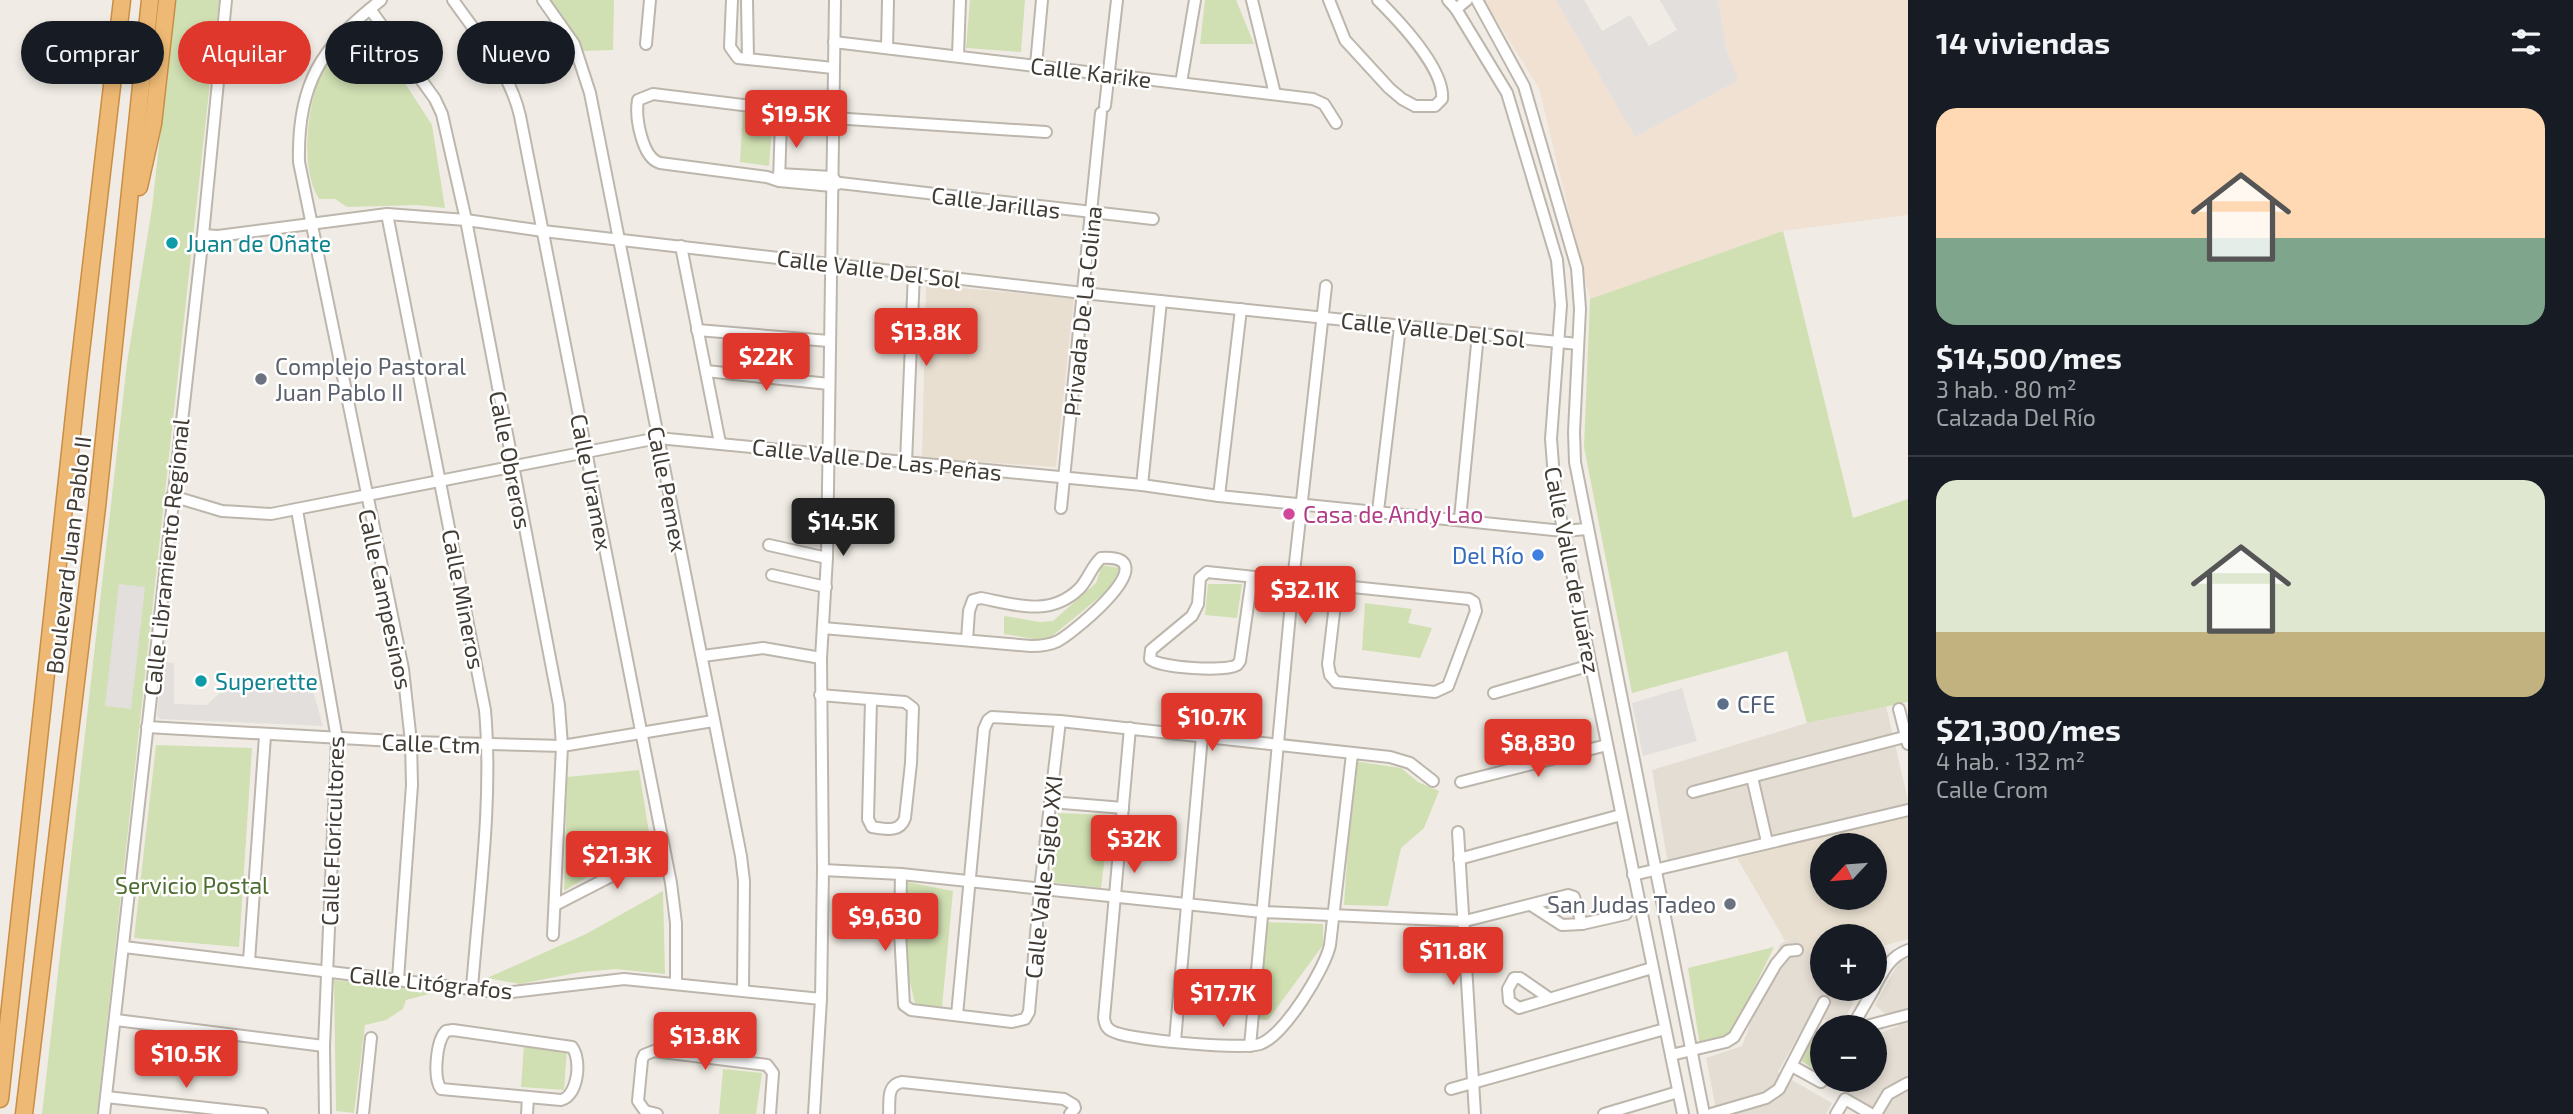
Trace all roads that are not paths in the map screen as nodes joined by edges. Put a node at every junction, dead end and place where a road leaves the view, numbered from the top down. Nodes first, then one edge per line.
1 (150, 0) edge
2 (167, 0) edge
3 (226, 0) edge
4 (381, 0) edge
5 (453, 0) edge
6 (543, 0) edge
7 (650, 0) edge
8 (732, 0) edge
9 (747, 0) edge
10 (835, 0) edge
11 (888, 0) edge
12 (960, 0) edge
13 (1042, 0) edge
14 (1117, 0) edge
15 (1195, 0) edge
16 (1252, 0) edge
17 (1329, 0) edge
18 (1378, 0) edge
19 (1467, 0) edge
20 (1477, 0) edge
21 (122, 1) edge
22 (1452, 4) edge
23 (370, 9) junction
24 (468, 21) edge
25 (558, 21) edge
26 (834, 42) junction
27 (646, 44) dead end
28 (575, 48) edge
29 (887, 48) junction
30 (958, 56) junction
31 (748, 59) junction
32 (1036, 65) junction
33 (834, 68) junction
34 (1109, 74) junction
35 (1181, 83) junction
36 (509, 84) edge
37 (1275, 93) junction
38 (833, 118) junction
39 (1336, 123) dead end
40 (1046, 132) dead end
41 (779, 177) junction
42 (835, 182) junction
43 (1091, 212) junction
44 (387, 214) junction
45 (1153, 219) dead end
46 (466, 220) junction
47 (313, 224) junction
48 (543, 231) junction
49 (127, 233) junction
50 (203, 235) junction
51 (619, 239) junction
52 (681, 246) junction
53 (831, 263) junction
54 (915, 273) junction
55 (1579, 278) junction
56 (1561, 282) junction
57 (1326, 286) dead end
58 (1083, 293) junction
59 (1161, 301) junction
60 (1241, 309) junction
61 (1322, 319) junction
62 (1400, 327) junction
63 (697, 330) junction
64 (1478, 334) junction
65 (829, 341) junction
66 (1557, 342) junction
67 (1578, 344) junction
68 (706, 371) junction
69 (829, 384) junction
70 (658, 438) junction
71 (720, 443) junction
72 (586, 452) junction
73 (828, 454) junction
74 (906, 462) junction
75 (512, 467) junction
76 (1065, 478) junction
77 (441, 481) junction
78 (1142, 485) junction
79 (365, 495) junction
80 (172, 496) junction
81 (1219, 496) junction
82 (1301, 504) junction
83 (1061, 508) dead end
84 (297, 510) junction
85 (1378, 511) junction
86 (1460, 519) junction
87 (1587, 529) junction
88 (1563, 531) junction
89 (769, 545) dead end
90 (827, 558) junction
91 (772, 575) dead end
92 (1252, 577) junction
93 (1293, 581) junction
94 (826, 587) junction
95 (1337, 587) junction
96 (823, 628) junction
97 (967, 640) junction
98 (703, 656) junction
99 (821, 658) junction
100 (1591, 665) junction
101 (1494, 692) dead end
102 (821, 695) junction
103 (872, 700) junction
104 (1622, 702) junction
105 (1600, 706) junction
106 (1899, 709) dead end
107 (713, 721) junction
108 (1060, 721) junction
109 (147, 727) junction
110 (1130, 728) junction
111 (640, 735) junction
112 (265, 736) junction
113 (1202, 736) junction
114 (337, 739) junction
115 (1907, 739) edge
116 (411, 742) junction
117 (488, 745) junction
118 (1278, 745) junction
119 (1607, 745) junction
120 (562, 746) junction
121 (1352, 754) junction
122 (1752, 776) junction
123 (1433, 781) dead end
124 (1461, 782) dead end
125 (1693, 792) dead end
126 (1051, 802) junction
127 (1123, 808) junction
128 (1908, 810) edge
129 (1621, 815) junction
130 (1458, 832) dead end
131 (1767, 842) junction
132 (664, 849) junction
133 (1459, 859) junction
134 (823, 870) junction
135 (1656, 870) junction
136 (901, 874) junction
137 (1633, 875) junction
138 (969, 882) junction
139 (1040, 889) junction
140 (1116, 897) junction
141 (1187, 904) junction
142 (555, 905) junction
143 (1531, 905) junction
144 (1262, 912) junction
145 (1334, 914) junction
146 (1626, 914) dead end
147 (1465, 921) junction
148 (1582, 924) junction
149 (1666, 925) junction
150 (1644, 928) junction
151 (553, 935) dead end
152 (124, 947) junction
153 (1797, 950) dead end
154 (1908, 950) edge
155 (249, 961) junction
156 (1887, 965) edge
157 (1653, 968) junction
158 (327, 971) junction
159 (398, 979) junction
160 (1678, 980) junction
161 (676, 983) junction
162 (1656, 985) junction
163 (472, 988) junction
164 (743, 990) junction
165 (1549, 998) dead end
166 (821, 999) junction
167 (1824, 1002) dead end
168 (957, 1015) junction
169 (1821, 1015) edge
170 (1908, 1015) edge
171 (116, 1020) junction
172 (1887, 1021) edge
173 (1665, 1029) junction
174 (371, 1038) dead end
175 (1810, 1039) edge
176 (1175, 1041) junction
177 (324, 1046) junction
178 (1250, 1046) junction
179 (1692, 1051) junction
180 (1671, 1055) junction
181 (1792, 1066) junction
182 (1810, 1075) edge
183 (1473, 1083) junction
184 (1908, 1083) edge
185 (1451, 1089) dead end
186 (1678, 1092) junction
187 (106, 1097) junction
188 (528, 1097) junction
189 (0, 1098) edge
190 (179, 1109) edge
191 (24, 1114) edge
192 (104, 1114) edge
193 (256, 1114) edge
194 (326, 1114) edge
195 (363, 1114) edge
196 (527, 1114) edge
197 (657, 1114) edge
198 (770, 1114) edge
199 (814, 1114) edge
200 (889, 1114) edge
201 (1070, 1114) edge
202 (1475, 1114) edge
203 (1604, 1114) edge
204 (1683, 1114) edge
205 (1704, 1114) edge
206 (1711, 1114) edge
207 (1836, 1114) edge
208 (1873, 1114) edge

1 - 49 highway, Boulevard Juan Pablo II
2 - 49 highway
3 - 50 street, Calle Libramiento Regional
4 - 23 street, Calle Campesinos
5 - 24 street, Calle Uramex
6 - 25 street, Calle Pemex
7 - 27 street
8 - 31 street
9 - 31 street
10 - 26 street
11 - 29 street
12 - 30 street
13 - 32 street
14 - 34 street, Privada De La Colina
15 - 35 street
16 - 37 street
17 - 18 street
19 - 22 street
20 - 55 street, Calle Valle de Juárez
21 - 189 highway, Boulevard Juan Pablo II
22 - 56 street, Calle Valle de Juárez
23 - 46 street, Calle Obreros
23 - 47 street, Calle Campesinos
26 - 29 street, Calle Karike
26 - 33 street
28 - 51 street, Calle Pemex
29 - 30 street, Calle Karike
30 - 32 street, Calle Karike
31 - 33 street
32 - 34 street, Calle Karike
33 - 38 street
34 - 35 street, Calle Karike
34 - 43 street, Privada De La Colina
35 - 37 street, Calle Karike
36 - 48 street, Calle Uramex
37 - 39 street, Calle Karike
38 - 40 street
38 - 42 street
41 - 41 street, Calle Jarillas
41 - 42 street, Calle Jarillas
42 - 43 street, Calle Jarillas
42 - 53 street
43 - 45 street, Calle Jarillas
43 - 58 street, Privada De La Colina
44 - 46 street, Calle Valle Del Sol
44 - 47 street, Calle Valle Del Sol
44 - 77 street, Calle Mineros
46 - 48 street, Calle Valle Del Sol
46 - 75 street, Calle Obreros
47 - 50 street, Calle Valle Del Sol
47 - 79 street, Calle Campesinos
48 - 51 street, Calle Valle Del Sol
48 - 72 street, Calle Uramex
49 - 191 highway, Boulevard Juan Pablo II
50 - 80 street, Calle Libramiento Regional
51 - 52 street, Calle Valle Del Sol
51 - 70 street, Calle Pemex
52 - 53 street, Calle Valle Del Sol
52 - 63 street
53 - 54 street, Calle Valle Del Sol
53 - 65 street
54 - 58 street, Calle Valle Del Sol
54 - 74 street
55 - 56 street
55 - 67 street, Calle Valle de Juárez
56 - 66 street, Calle Valle de Juárez
57 - 61 street
58 - 59 street, Calle Valle Del Sol
58 - 76 street, Privada De La Colina
59 - 60 street, Calle Valle Del Sol
59 - 78 street
60 - 61 street, Calle Valle Del Sol
60 - 81 street
61 - 62 street, Calle Valle Del Sol
61 - 82 street
62 - 64 street, Calle Valle Del Sol
62 - 85 street
63 - 65 street
63 - 68 street
64 - 66 street, Calle Valle Del Sol
64 - 86 street
65 - 69 street
66 - 67 street, Calle Valle Del Sol
66 - 88 street, Calle Valle de Juárez
67 - 87 street, Calle Valle de Juárez
68 - 69 street
68 - 71 street
69 - 73 street
70 - 71 street, Calle Valle De Las Peñas
70 - 72 street, Calle Valle De Las Peñas
70 - 98 street, Calle Pemex
71 - 73 street, Calle Valle De Las Peñas
72 - 75 street, Calle Valle De Las Peñas
72 - 111 street, Calle Uramex
73 - 74 street, Calle Valle De Las Peñas
73 - 90 street
74 - 76 street, Calle Valle De Las Peñas
75 - 77 street, Calle Valle De Las Peñas
75 - 120 street, Calle Obreros
76 - 78 street, Calle Valle De Las Peñas
76 - 83 street, Privada De La Colina
77 - 79 street, Calle Valle De Las Peñas
77 - 117 street, Calle Mineros
78 - 81 street, Calle Valle De Las Peñas
79 - 84 street, Calle Valle De Las Peñas
79 - 116 street, Calle Campesinos
80 - 84 street, Calle Valle De Las Peñas
80 - 109 street, Calle Libramiento Regional
81 - 82 street, Calle Valle De Las Peñas
82 - 85 street, Calle Valle De Las Peñas
82 - 93 street
84 - 114 street, Calle Floricultores
85 - 86 street, Calle Valle De Las Peñas
86 - 88 street, Calle Valle De Las Peñas
87 - 88 street, Calle Valle De Las Peñas
87 - 104 street, Calle Valle de Juárez
88 - 100 street, Calle Valle de Juárez
89 - 90 street
90 - 94 street
91 - 94 street
92 - 92 street
92 - 93 street
93 - 95 street
93 - 118 street
94 - 96 street
95 - 95 street
96 - 97 street
96 - 99 street
97 - 97 street
98 - 99 street
98 - 107 street, Calle Pemex
99 - 102 street
100 - 101 street
100 - 105 street, Calle Valle de Juárez
102 - 103 street
102 - 134 street
103 - 103 street
104 - 105 street
104 - 135 street, Calle Valle de Juárez
105 - 119 street, Calle Valle de Juárez
106 - 115 street
107 - 111 street, Calle Ctm
107 - 164 street, Calle Pemex
108 - 110 street
108 - 126 street, Calle Valle Siglo XXI
108 - 138 street
109 - 112 street, Calle Ctm
109 - 152 street, Calle Libramiento Regional
110 - 113 street
110 - 127 street
111 - 120 street, Calle Ctm
111 - 132 street, Calle Uramex
112 - 114 street, Calle Ctm
112 - 155 street
113 - 118 street
113 - 141 street
114 - 116 street, Calle Ctm
114 - 158 street, Calle Floricultores
115 - 122 street
116 - 117 street, Calle Ctm
116 - 159 street, Calle Campesinos
117 - 120 street, Calle Ctm
117 - 163 street, Calle Mineros
118 - 121 street
118 - 144 street
119 - 124 street
119 - 129 street, Calle Valle de Juárez
120 - 142 street, Calle Obreros
121 - 123 street
121 - 145 street
122 - 125 street
122 - 131 street
126 - 127 street
126 - 139 street, Calle Valle Siglo XXI
127 - 140 street
128 - 131 street
129 - 133 street
129 - 137 street, Calle Valle de Juárez
130 - 133 street
131 - 135 street
132 - 142 street
132 - 161 street, Calle Uramex
133 - 147 street
134 - 136 street
134 - 166 street
135 - 137 street
135 - 149 street, Calle Valle de Juárez
136 - 138 street
136 - 168 street
137 - 150 street, Calle Valle de Juárez
138 - 139 street
138 - 168 street
139 - 140 street
139 - 168 street, Calle Valle Siglo XXI
140 - 141 street
140 - 176 street
141 - 144 street
141 - 176 street
142 - 151 street, Calle Obreros
143 - 147 street
143 - 148 street
143 - 148 street
144 - 145 street
144 - 178 street
145 - 147 street
145 - 178 street
146 - 148 street
147 - 183 street
149 - 150 street
149 - 160 street, Calle Valle de Juárez
150 - 157 street, Calle Valle de Juárez
152 - 155 street, Calle Litógrafos
152 - 171 street, Calle Libramiento Regional
153 - 179 street
154 - 156 street
155 - 158 street, Calle Litógrafos
157 - 162 street, Calle Valle de Juárez
157 - 165 street
158 - 159 street, Calle Litógrafos
158 - 177 street, Calle Floricultores
159 - 163 street, Calle Litógrafos
160 - 162 street
160 - 179 street, Calle Valle de Juárez
161 - 163 street, Calle Litógrafos
161 - 164 street, Calle Litógrafos
162 - 173 street, Calle Valle de Juárez
164 - 166 street, Calle Litógrafos
166 - 199 street
167 - 169 street
170 - 172 street
171 - 177 street
171 - 187 street, Calle Libramiento Regional
173 - 180 street, Calle Valle de Juárez
173 - 183 street
174 - 195 street
175 - 181 street
176 - 178 street
177 - 194 street, Calle Floricultores
179 - 180 street
179 - 205 street, Calle Valle de Juárez
180 - 186 street, Calle Valle de Juárez
181 - 182 street
181 - 206 street
183 - 185 street
183 - 202 street
184 - 208 street
186 - 203 street
186 - 204 street, Calle Valle de Juárez
187 - 190 street
187 - 192 street, Calle Libramiento Regional
188 - 188 street
188 - 196 street
190 - 193 street
197 - 198 street
200 - 201 street
207 - 208 street

